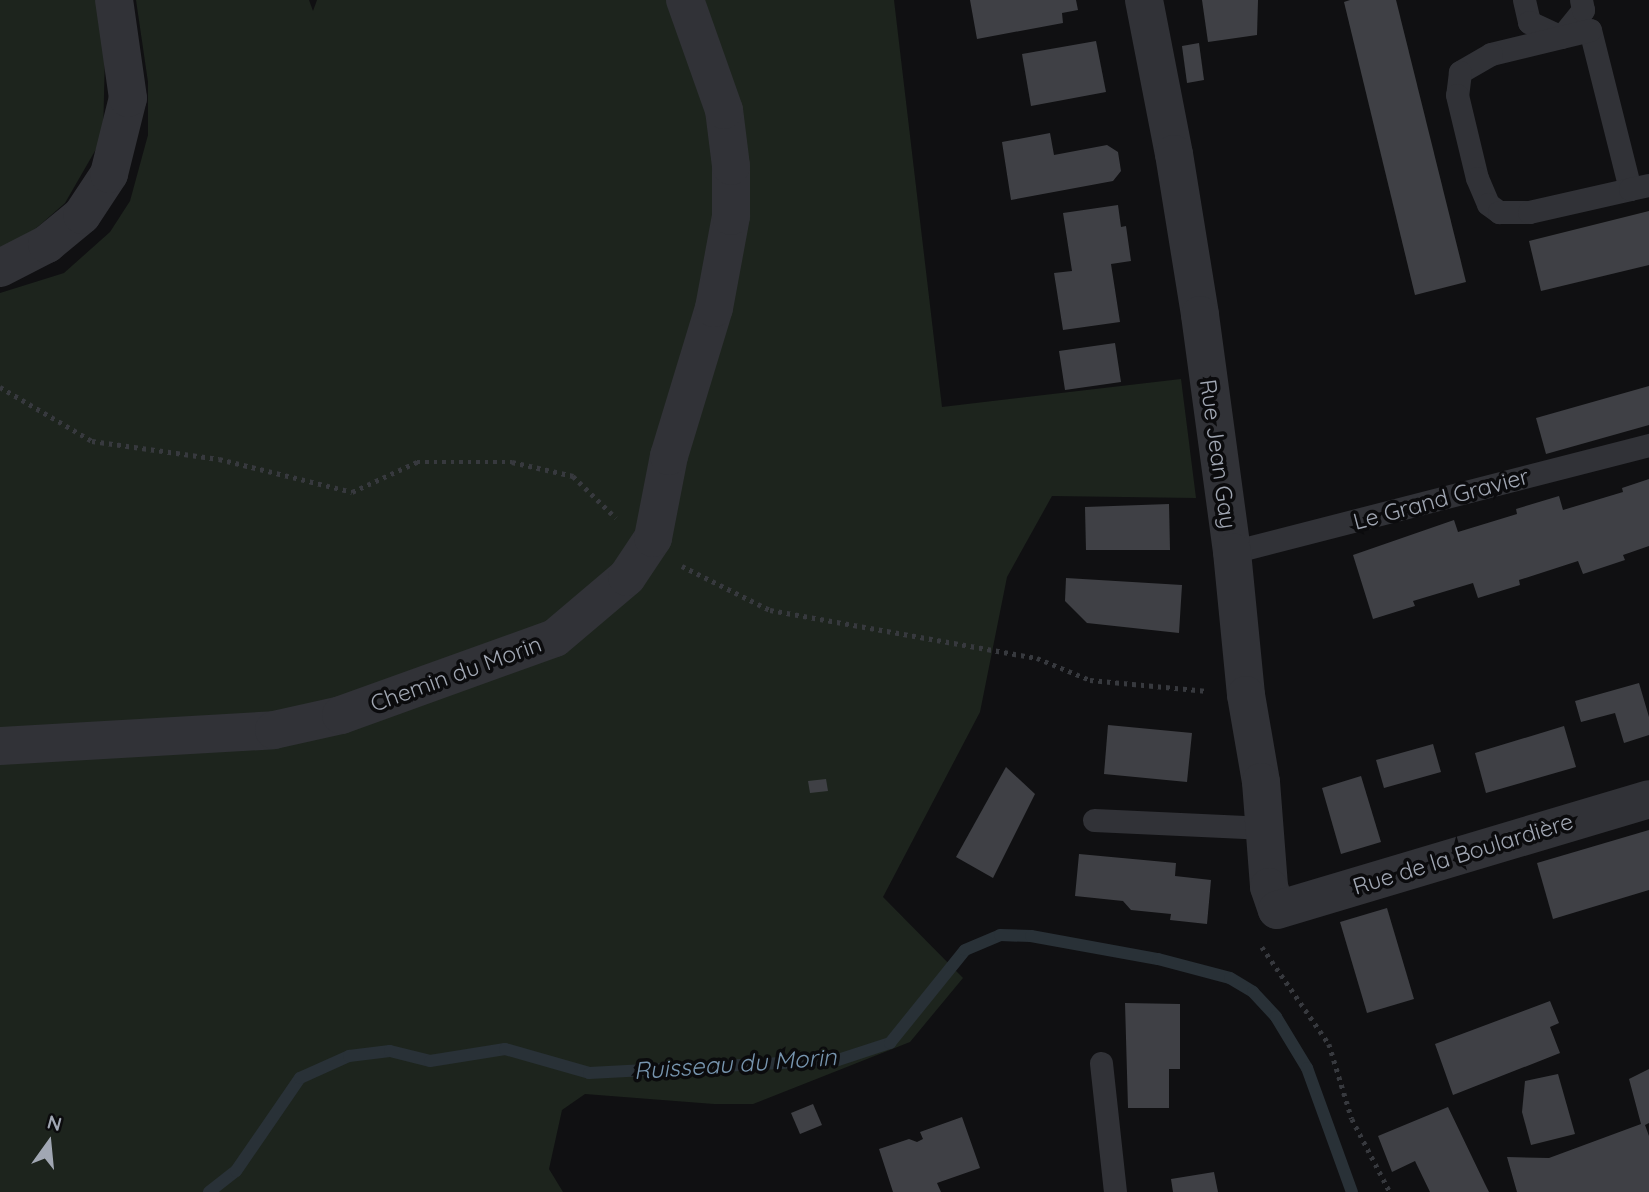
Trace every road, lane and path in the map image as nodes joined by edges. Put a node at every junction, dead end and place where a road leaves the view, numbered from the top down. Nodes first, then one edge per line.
1 (114, 0) edge
2 (685, 0) edge
3 (1144, 0) edge
4 (1524, 0) edge
5 (1581, 0) edge
6 (1561, 37) junction
7 (1639, 187) edge
8 (0, 268) edge
9 (1649, 445) edge
10 (1232, 552) junction
11 (0, 746) edge
12 (1649, 799) edge
13 (1094, 820) dead end
14 (1266, 828) junction
15 (1277, 910) junction
16 (1101, 1063) dead end
17 (1115, 1192) edge
18 (1390, 1192) edge

1 - 8 street
2 - 11 street, Chemin du Morin
3 - 10 street, Rue Jean Gay
4 - 6 lane
5 - 6 lane
6 - 7 lane
6 - 7 lane
9 - 10 lane, Le Grand Gravier
10 - 14 street, Rue Jean Gay
12 - 15 street, Rue de la Boulardière
13 - 14 lane
14 - 15 street, Rue Jean Gay
15 - 18 path
16 - 17 lane

